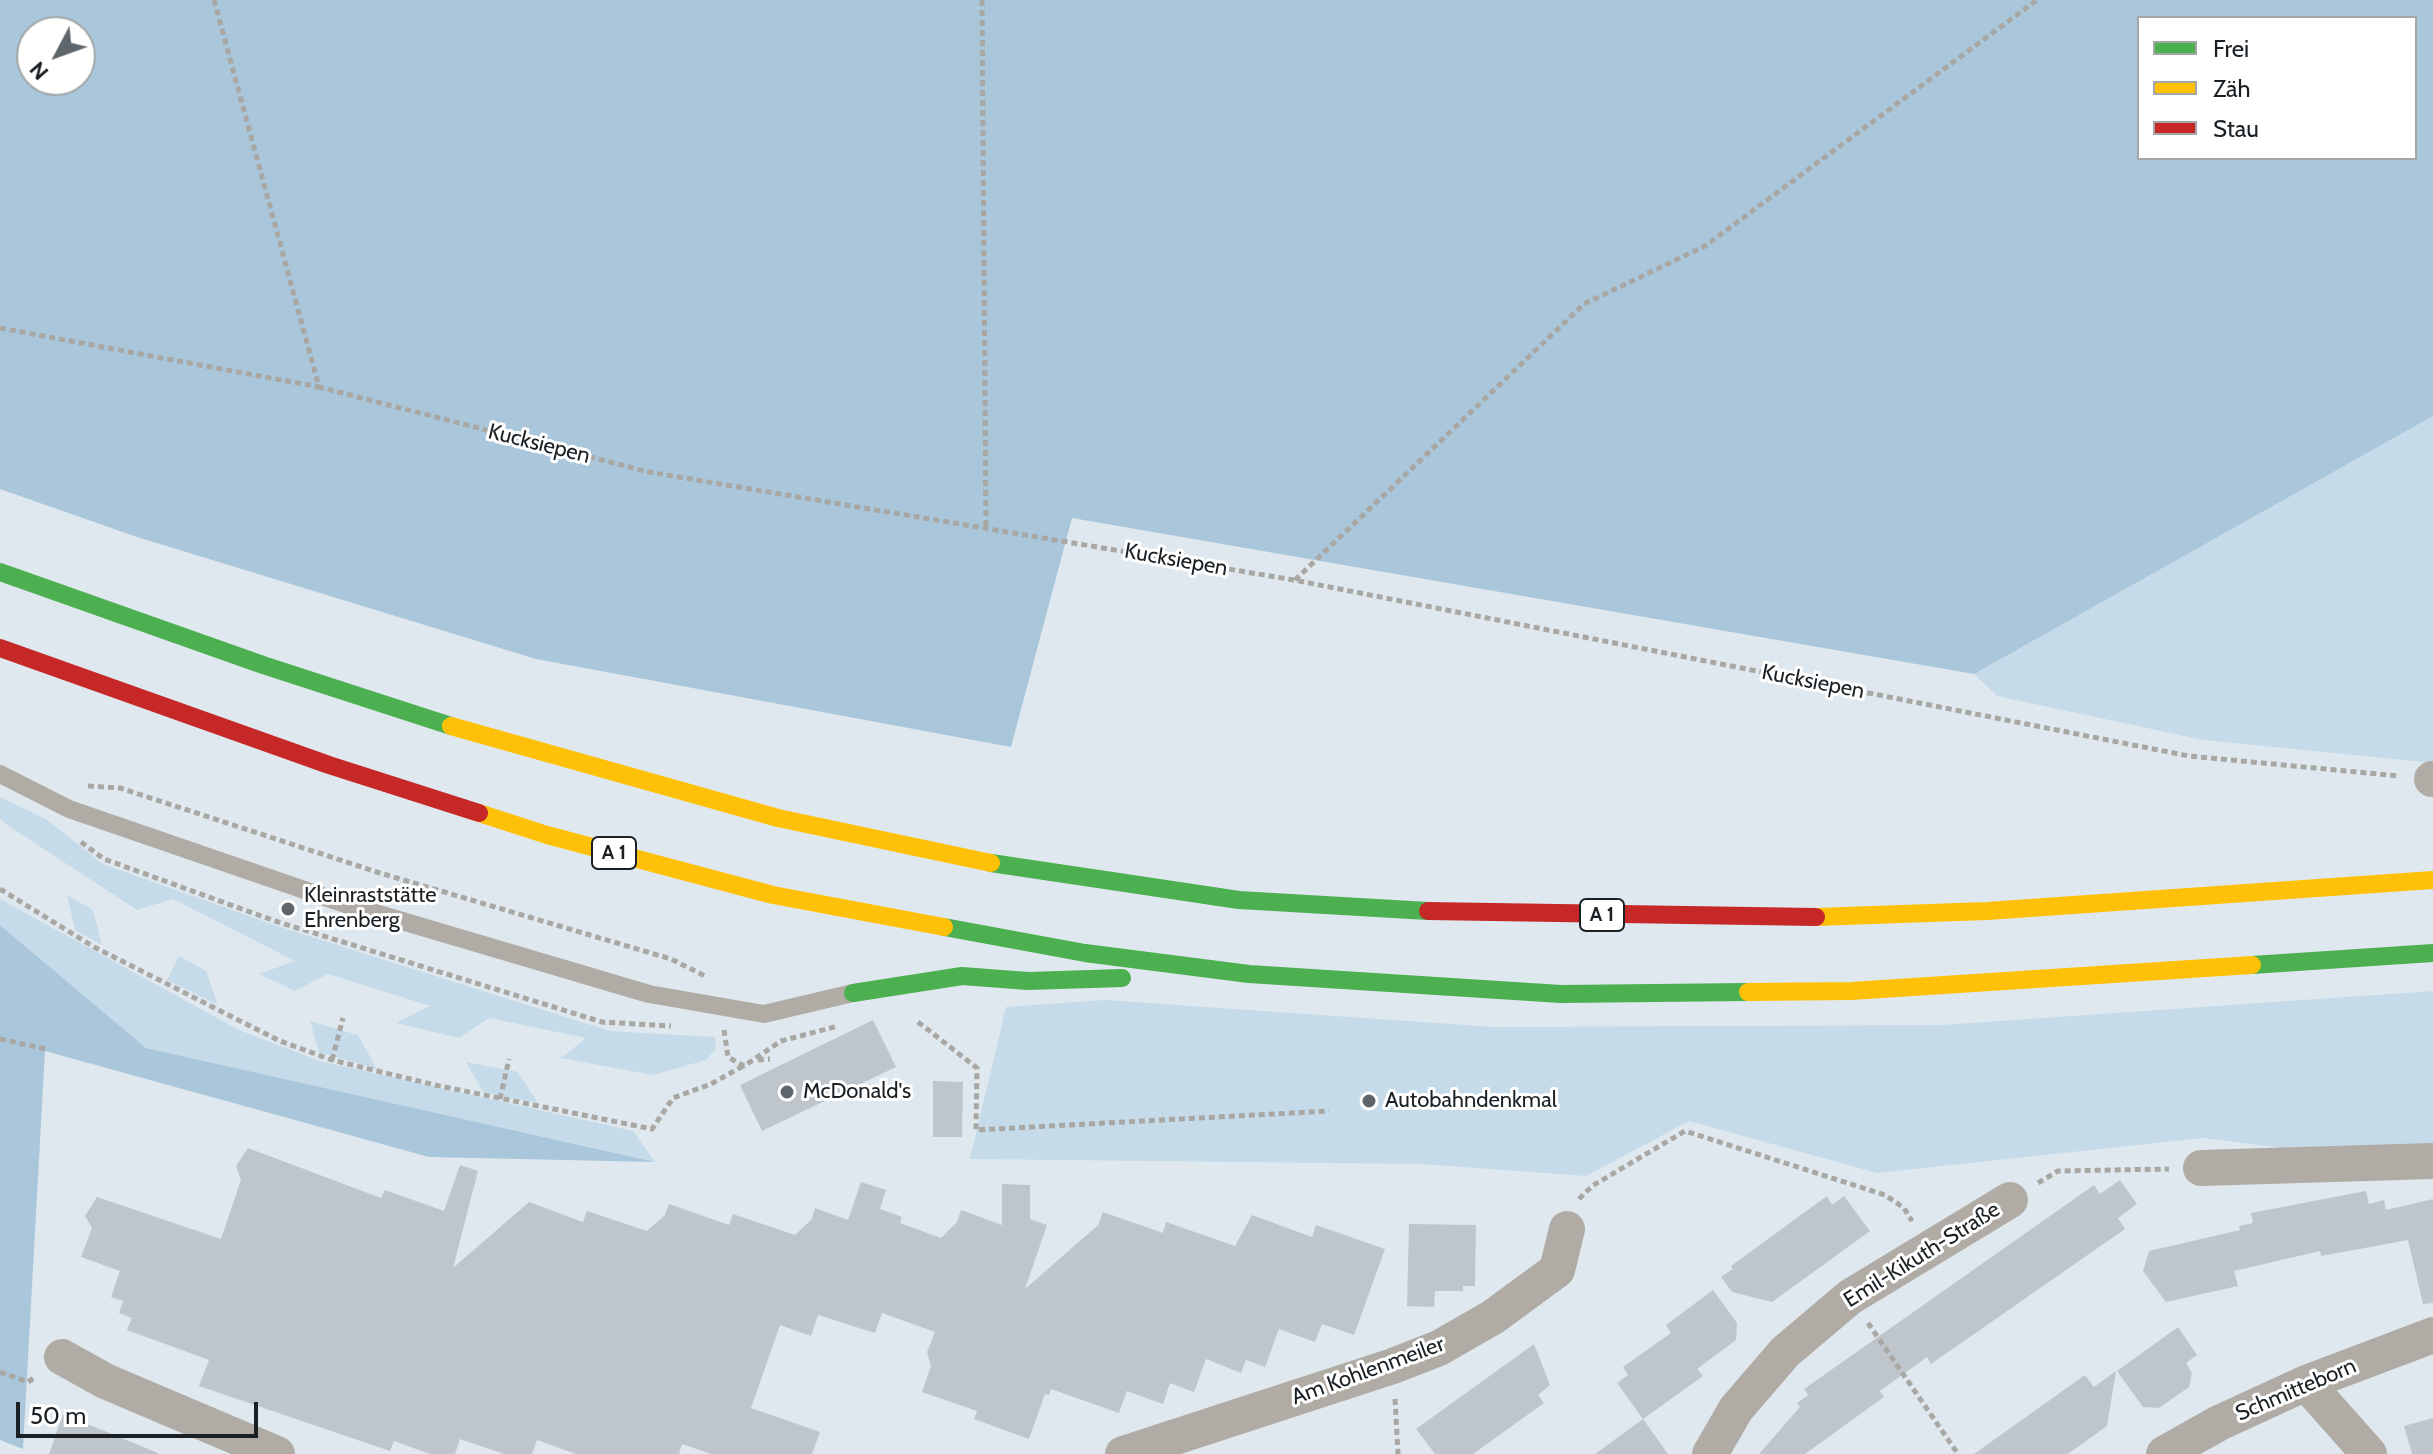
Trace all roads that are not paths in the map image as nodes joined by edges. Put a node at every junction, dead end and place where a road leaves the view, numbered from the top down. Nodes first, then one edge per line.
1 (0, 558) edge
2 (0, 572) edge
3 (51, 591) junction
4 (0, 648) edge
5 (0, 774) edge
6 (2433, 880) edge
7 (2433, 953) edge
8 (1249, 974) junction
9 (853, 993) joint
10 (2433, 1161) edge
11 (2201, 1168) road end
12 (2010, 1200) road end
13 (1567, 1229) road end
14 (2433, 1335) edge
15 (62, 1357) dead end
16 (2306, 1383) junction
17 (277, 1454) edge
18 (1123, 1454) edge
19 (1710, 1454) edge
20 (2164, 1454) edge
21 (2369, 1454) edge

1 - 3 highway
2 - 3 highway, A 1
3 - 6 highway, A 1
4 - 8 highway, A 1
5 - 9 lane
7 - 8 highway, A 1
8 - 9 highway
10 - 11 street
12 - 19 street, Emil-Kikuth-Straße
13 - 18 street, Am Kohlenmeiler
14 - 16 street, Schmitteborn
15 - 17 street
16 - 20 street, Schmitteborn
16 - 21 street

